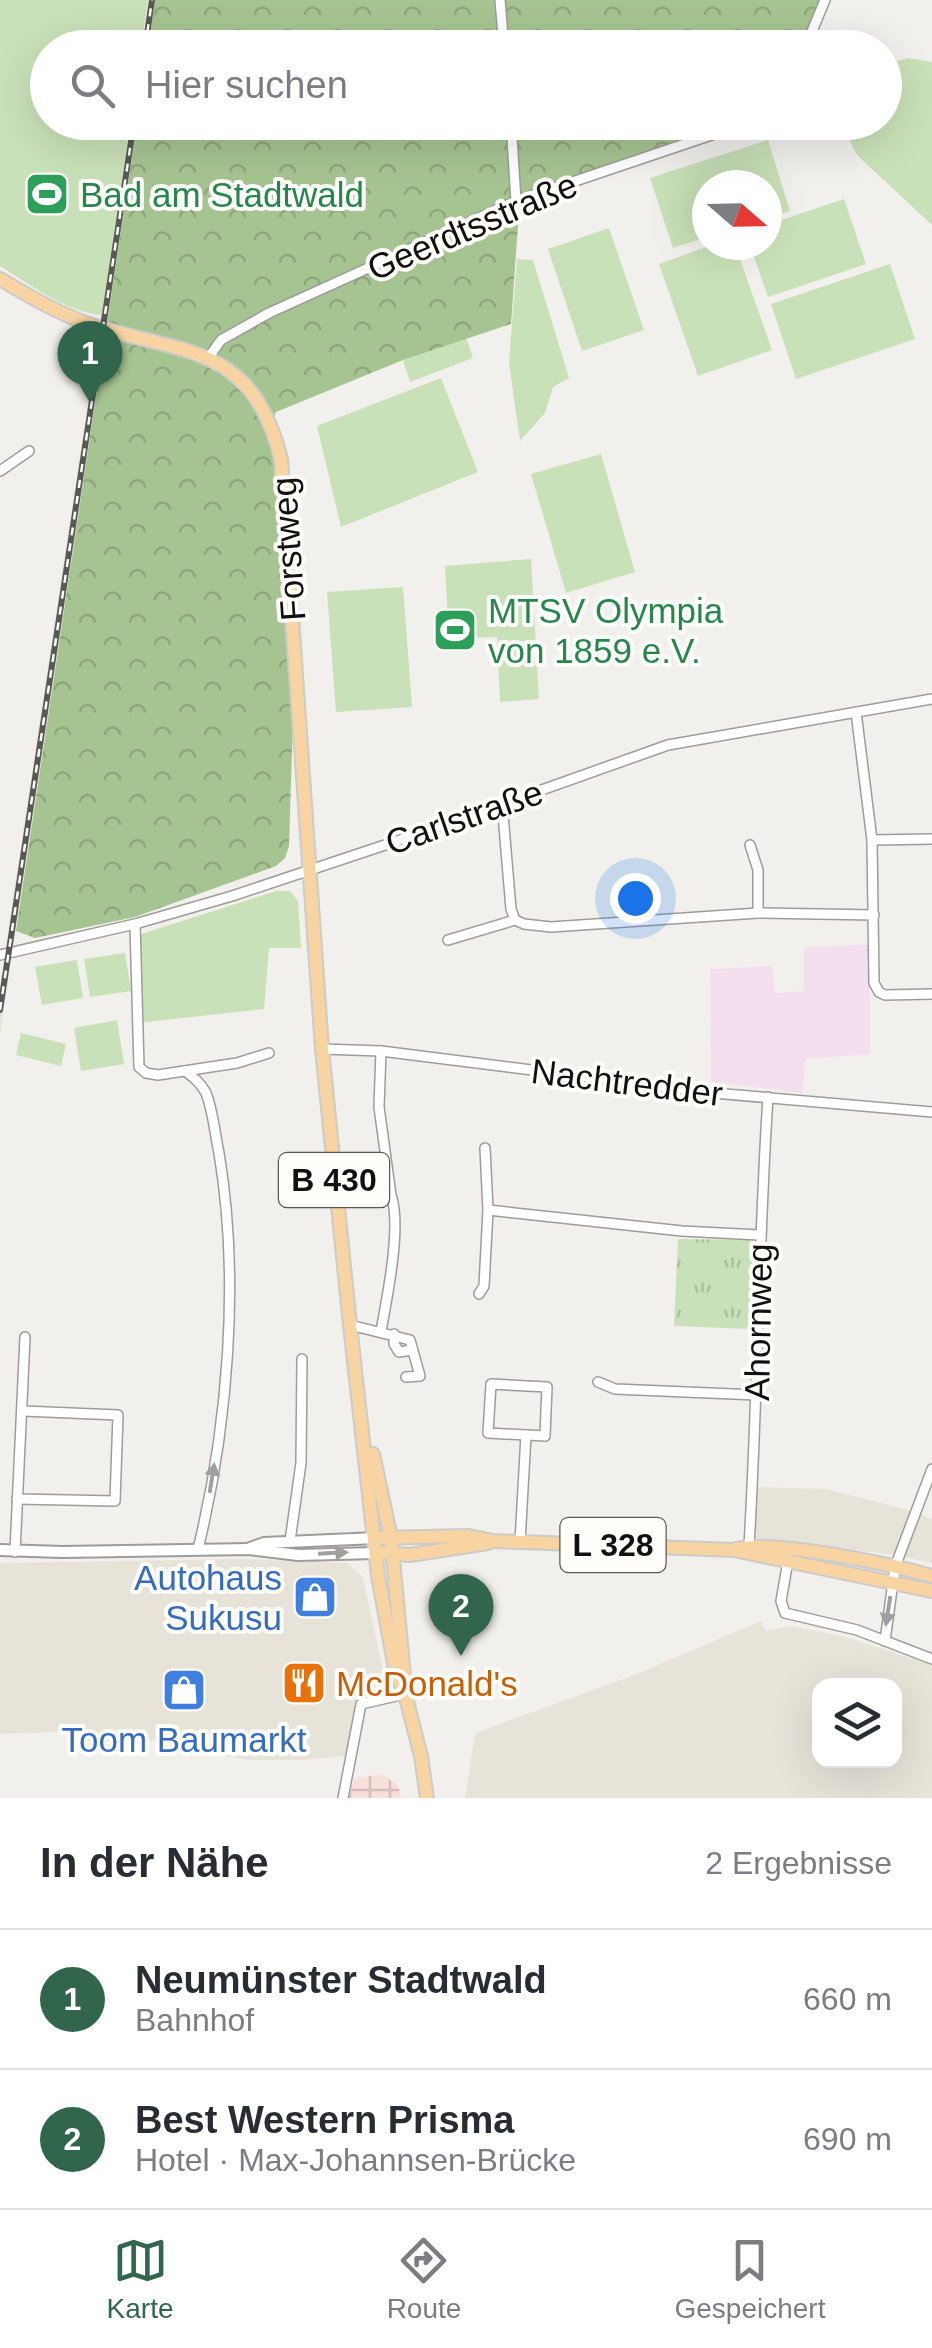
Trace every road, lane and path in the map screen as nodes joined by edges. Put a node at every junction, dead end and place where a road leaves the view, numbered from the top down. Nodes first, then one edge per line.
1 (500, 0) edge
2 (824, 0) edge
3 (502, 30) edge
4 (812, 30) edge
5 (512, 140) edge
6 (697, 140) edge
7 (516, 201) junction
8 (0, 278) edge
9 (209, 356) junction
10 (30, 450) dead end
11 (0, 471) edge
12 (932, 699) edge
13 (856, 712) junction
14 (502, 804) junction
15 (932, 838) edge
16 (872, 840) junction
17 (750, 845) dead end
18 (310, 870) junction
19 (758, 913) junction
20 (874, 915) junction
21 (516, 920) junction
22 (135, 924) junction
23 (448, 940) dead end
24 (0, 955) edge
25 (932, 994) edge
26 (322, 1050) junction
27 (380, 1051) junction
28 (269, 1053) dead end
29 (185, 1071) junction
30 (768, 1097) junction
31 (932, 1112) edge
32 (485, 1148) dead end
33 (488, 1210) junction
34 (759, 1235) junction
35 (479, 1294) dead end
36 (350, 1326) junction
37 (381, 1330) junction
38 (25, 1338) dead end
39 (302, 1359) dead end
40 (406, 1377) dead end
41 (598, 1382) dead end
42 (757, 1395) junction
43 (22, 1411) junction
44 (363, 1423) junction
45 (526, 1435) junction
46 (932, 1469) edge
47 (17, 1499) junction
48 (376, 1538) junction
49 (391, 1538) junction
50 (290, 1541) junction
51 (493, 1542) junction
52 (520, 1542) junction
53 (749, 1546) junction
54 (249, 1548) junction
55 (776, 1548) junction
56 (0, 1550) edge
57 (198, 1550) junction
58 (734, 1550) junction
59 (15, 1552) junction
60 (807, 1552) junction
61 (376, 1553) junction
62 (392, 1554) junction
63 (788, 1561) junction
64 (894, 1574) junction
65 (932, 1576) edge
66 (932, 1591) edge
67 (884, 1641) junction
68 (932, 1659) edge
69 (406, 1694) junction
70 (344, 1798) edge
71 (427, 1798) edge

1 - 3 street
2 - 4 street
5 - 7 street
6 - 7 street, Geerdtsstraße
7 - 9 street, Geerdtsstraße
8 - 9 main road, Forstweg / B 430
9 - 18 main road, Forstweg / B 430
10 - 11 street
12 - 13 street, Carlstraße
13 - 14 street, Carlstraße
13 - 16 street
14 - 18 street, Carlstraße
14 - 21 street
15 - 16 street
16 - 20 street
17 - 19 street
18 - 22 street, Carlstraße
18 - 26 main road, B 430
19 - 20 street
19 - 21 street
20 - 25 street
21 - 23 street
22 - 24 street, Carlstraße
22 - 29 street
26 - 27 street, Nachtredder
26 - 36 main road, B 430
27 - 30 street, Nachtredder
27 - 37 street
28 - 29 street
57 -> 29 street
30 - 31 street, Nachtredder
30 - 34 street, Ahornweg
32 - 33 street
33 - 34 street
33 - 35 street
34 - 42 street, Ahornweg
36 - 37 street
36 - 44 main road, B 430
37 - 40 street
38 - 43 street
39 - 50 street
41 - 42 street
42 - 53 street, Ahornweg
43 - 47 street
43 - 47 street
44 - 48 main road, B 430
44 - 49 main road, B 430
45 - 45 street
45 - 52 street
46 - 64 street
47 - 59 street
48 - 49 main road, L 328
48 - 50 street
48 - 61 main road, B 430
49 - 51 main road, L 328
49 - 62 main road, B 430
50 - 54 street
51 - 52 main road, L 328
51 - 62 main road, L 328
52 - 58 main road, L 328
53 - 55 main road, L 328
53 - 58 main road, L 328
54 - 57 street
54 -> 61 street
55 - 60 main road, L 328
55 - 63 street
56 - 59 street
57 - 59 street
58 - 63 main road, L 328
60 - 63 street
60 - 64 main road, L 328
61 - 62 main road, L 328
61 - 69 main road, B 430
62 - 69 main road, B 430
63 - 64 main road, L 328
63 - 67 street
64 - 65 main road, L 328
64 - 66 main road, L 328
64 -> 67 street
67 - 68 street
69 - 70 street
69 - 71 main road, B 430

